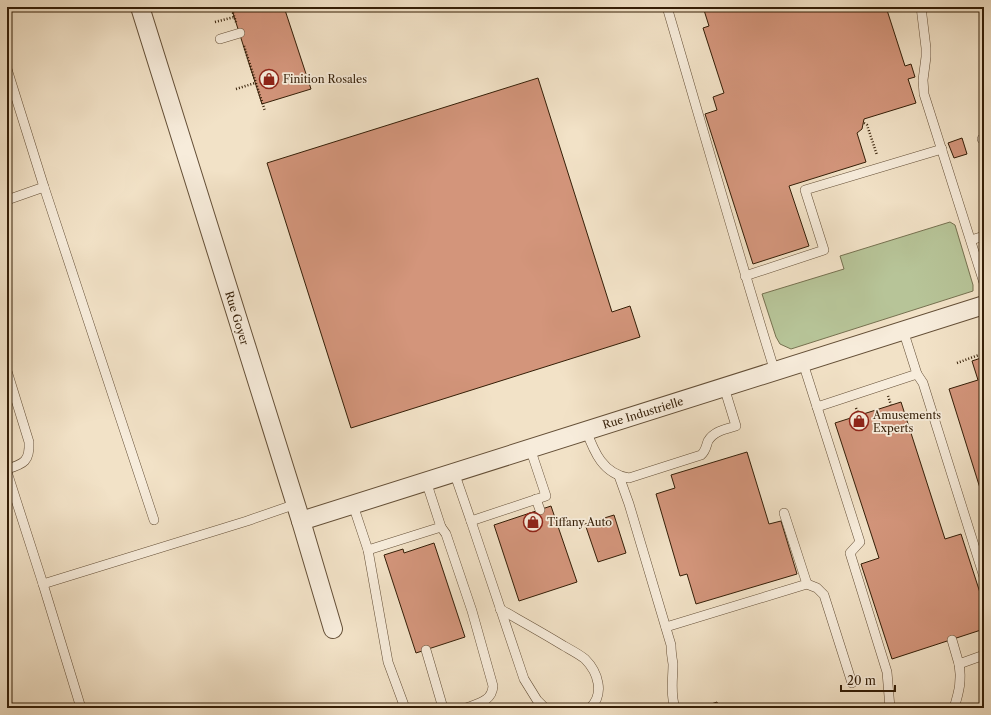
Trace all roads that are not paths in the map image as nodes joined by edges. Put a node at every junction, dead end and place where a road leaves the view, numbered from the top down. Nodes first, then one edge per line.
1 (140, 7) edge
2 (667, 7) edge
3 (921, 7) edge
4 (240, 33) road end
5 (220, 39) dead end
6 (7, 69) edge
7 (9, 84) edge
8 (942, 149) junction
9 (44, 187) junction
10 (7, 200) edge
11 (984, 236) edge
12 (971, 240) junction
13 (745, 276) junction
14 (984, 283) edge
15 (984, 305) edge
16 (902, 330) junction
17 (803, 363) junction
18 (7, 371) edge
19 (775, 372) junction
20 (917, 374) junction
21 (724, 387) junction
22 (817, 407) junction
23 (586, 430) junction
24 (530, 448) junction
25 (7, 471) edge
26 (454, 472) junction
27 (619, 476) junction
28 (426, 481) junction
29 (536, 499) junction
30 (353, 505) junction
31 (540, 510) dead end
32 (299, 512) junction
33 (784, 513) dead end
34 (154, 520) dead end
35 (471, 521) junction
36 (441, 527) junction
37 (368, 550) junction
38 (984, 577) edge
39 (43, 584) junction
40 (807, 584) junction
41 (500, 609) junction
42 (666, 627) junction
43 (333, 629) dead end
44 (952, 640) dead end
45 (426, 650) dead end
46 (984, 655) edge
47 (959, 664) junction
48 (852, 683) dead end
49 (81, 708) edge
50 (405, 708) edge
51 (443, 708) edge
52 (466, 708) edge
53 (545, 708) edge
54 (590, 708) edge
55 (675, 708) edge
56 (890, 708) edge
57 (954, 708) edge

1 - 32 street, Rue Goyer
2 - 13 lane
3 - 8 lane
4 - 5 lane
6 - 7 lane
7 - 9 lane
8 - 12 lane
8 - 13 lane
9 - 10 lane
9 - 34 lane
11 - 12 lane
12 - 14 lane
13 - 19 lane
15 - 16 street, Rue Industrielle
16 - 17 street, Rue Industrielle
16 - 20 lane
17 - 19 street, Rue Industrielle
17 - 22 lane
18 - 25 lane
19 - 21 street, Rue Industrielle
20 - 22 lane
20 - 38 lane
21 - 23 street, Rue Industrielle
21 - 27 lane
22 - 56 lane
23 - 24 street, Rue Industrielle
23 - 27 lane
24 - 26 street, Rue Industrielle
24 - 29 lane
25 - 39 lane
26 - 28 street, Rue Industrielle
26 - 35 lane
27 - 42 lane
28 - 30 street, Rue Industrielle
28 - 36 lane
29 - 31 lane
29 - 35 lane
30 - 32 street, Rue Industrielle
30 - 37 lane
32 - 39 lane
32 - 43 street, Rue Goyer
33 - 40 lane
35 - 41 lane
36 - 37 lane
36 - 52 lane
37 - 50 lane
39 - 49 lane
40 - 42 lane
40 - 48 lane
41 - 53 lane
41 - 54 lane
42 - 55 lane
44 - 47 lane
45 - 51 lane
46 - 47 lane
47 - 57 lane

